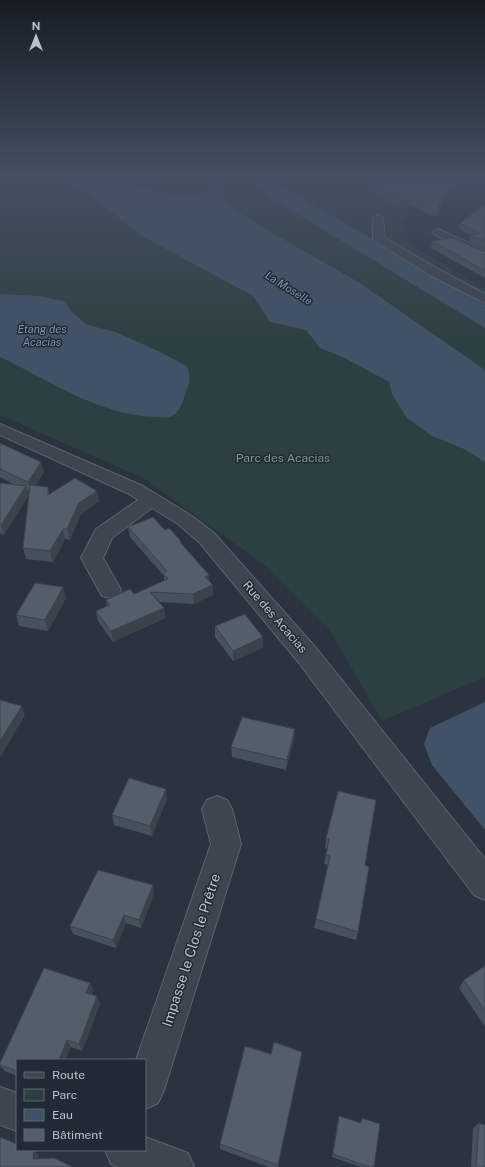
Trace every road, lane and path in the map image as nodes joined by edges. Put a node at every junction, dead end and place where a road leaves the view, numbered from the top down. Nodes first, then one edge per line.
1 (379, 231) edge
2 (438, 232) dead end
3 (485, 255) edge
4 (485, 299) edge
5 (0, 429) edge
6 (151, 500) junction
7 (110, 590) dead end
8 (218, 809) dead end
9 (485, 884) edge
10 (146, 1087) edge
11 (0, 1106) edge
12 (16, 1112) edge
13 (128, 1151) edge
14 (174, 1167) edge

1 - 4 street
2 - 3 street
5 - 6 street, Rue des Acacias
6 - 7 street
6 - 9 street, Rue des Acacias
8 - 10 street, Impasse le Clos le Prêtre
11 - 12 street
13 - 14 street

